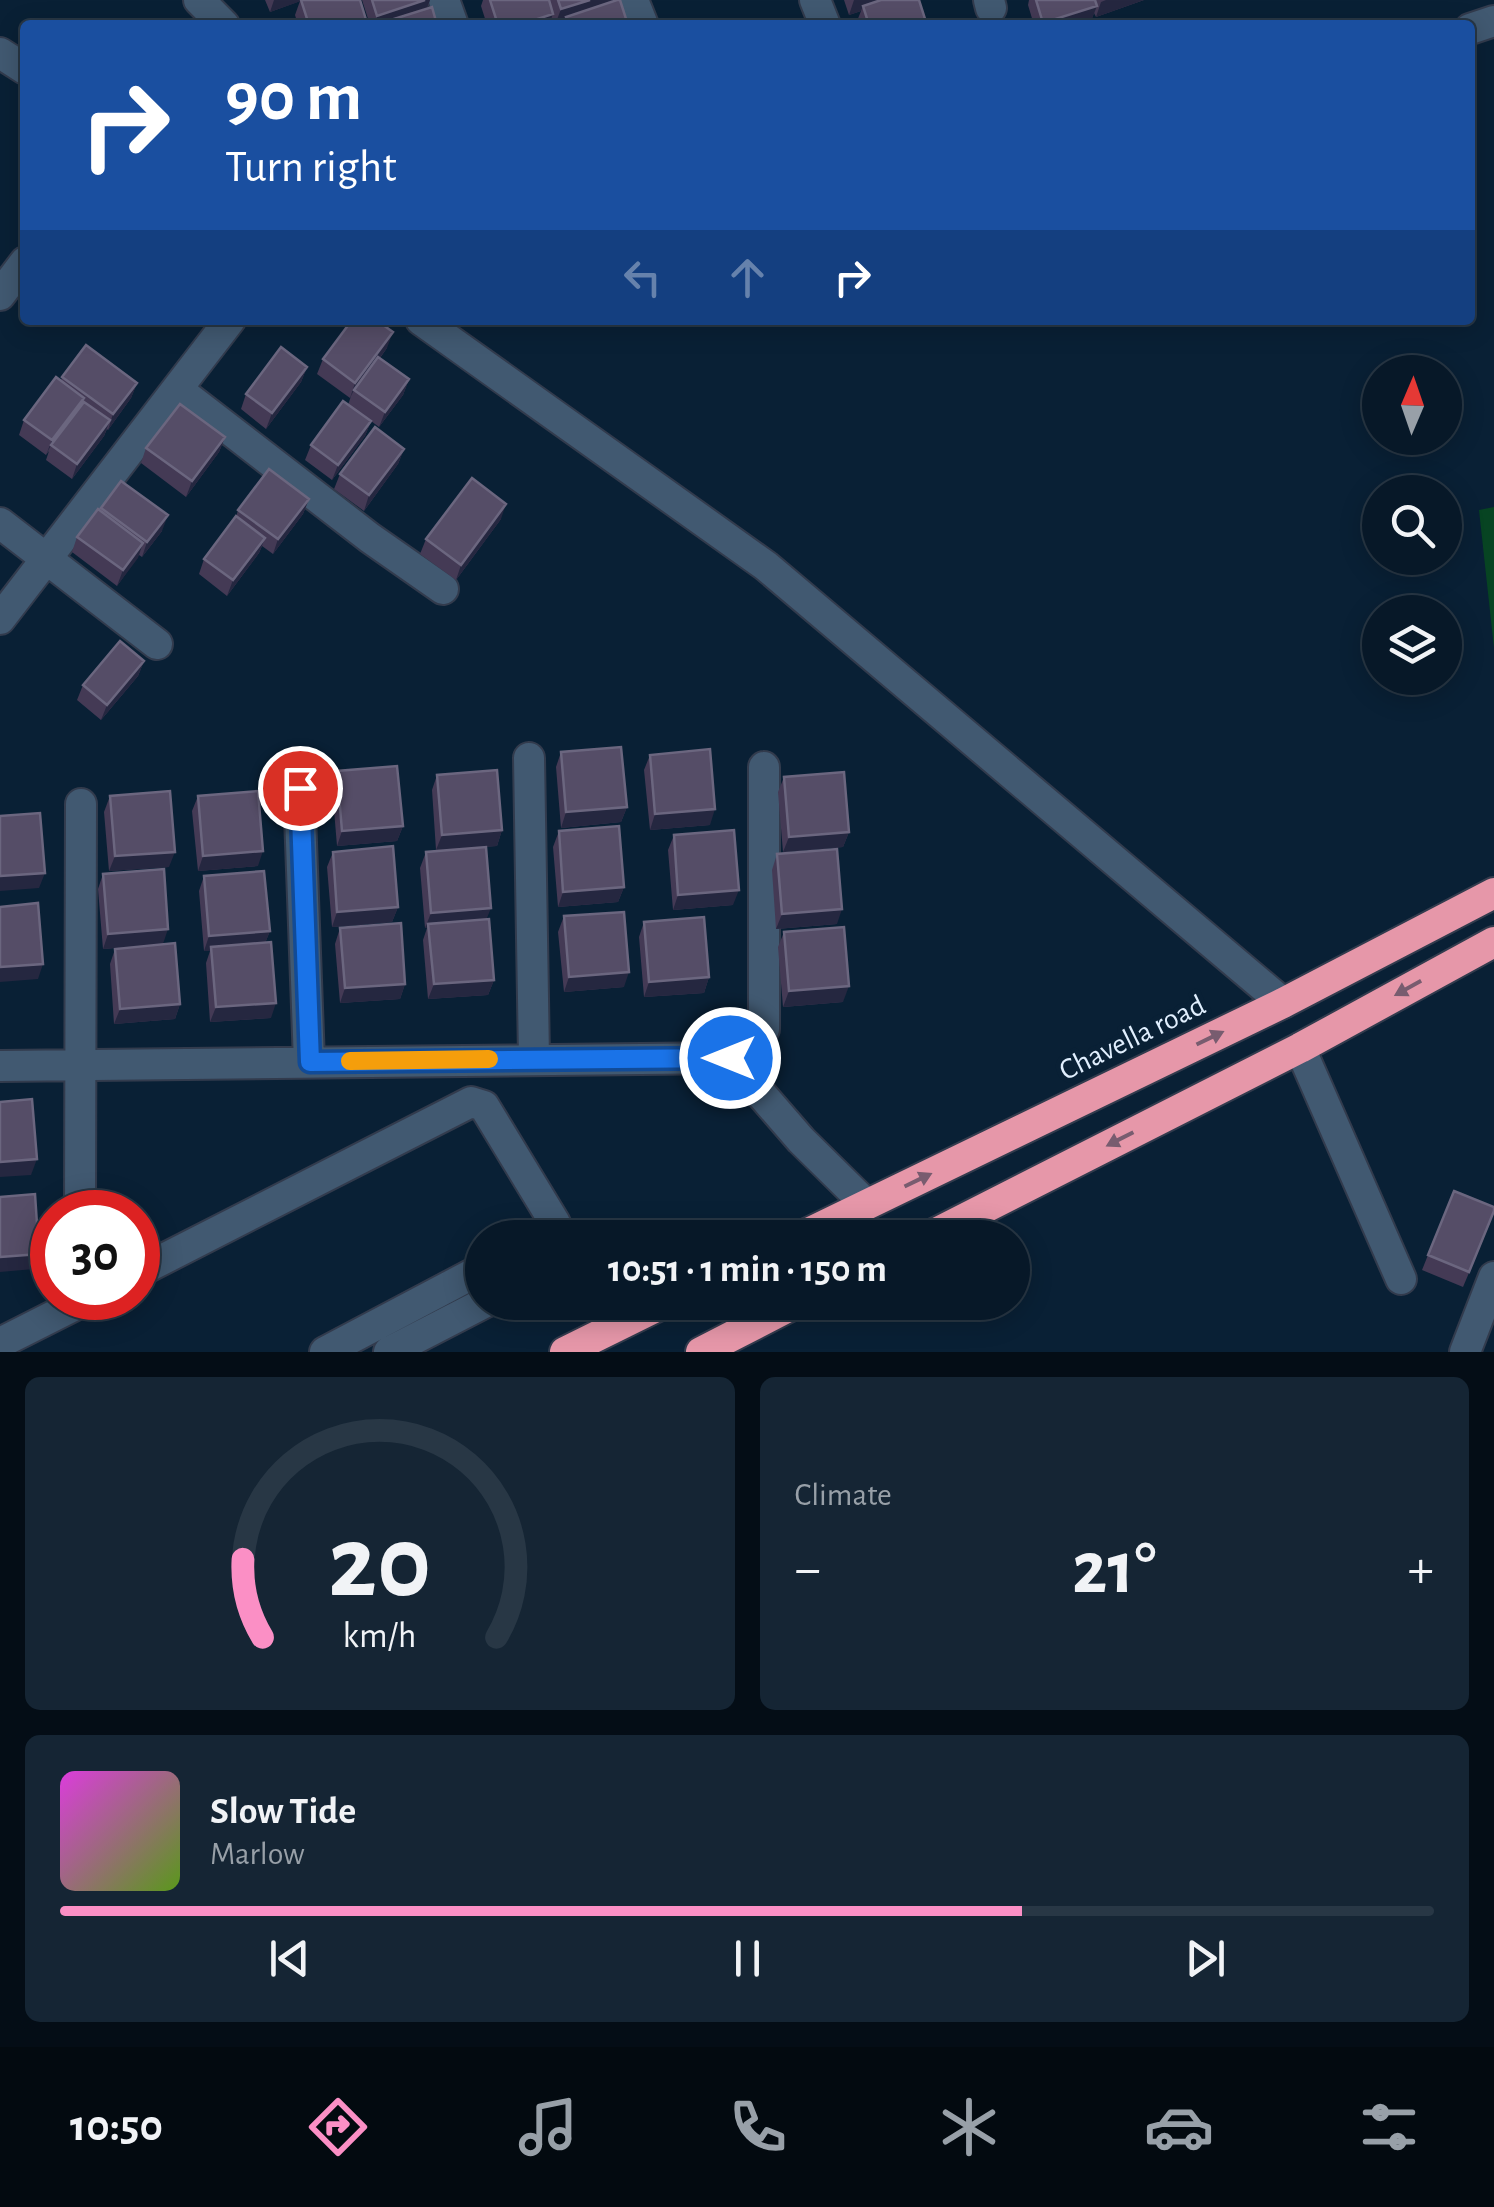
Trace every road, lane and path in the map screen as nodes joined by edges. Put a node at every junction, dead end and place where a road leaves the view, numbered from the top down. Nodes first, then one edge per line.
1 (199, 0) edge
2 (219, 20) edge
3 (20, 269) edge
4 (0, 295) edge
5 (226, 325) edge
6 (428, 325) edge
7 (177, 389) junction
8 (0, 523) edge
9 (46, 559) junction
10 (443, 589) dead end
11 (0, 619) edge
12 (157, 644) dead end
13 (529, 758) dead end
14 (764, 767) dead end
15 (300, 788) dead end
16 (82, 804) dead end
17 (1494, 893) edge
18 (1494, 942) edge
19 (1283, 1003) junction
20 (1300, 1048) junction
21 (534, 1058) junction
22 (730, 1058) junction
23 (310, 1062) junction
24 (80, 1065) junction
25 (0, 1066) edge
26 (80, 1190) edge
27 (866, 1204) junction
28 (552, 1220) edge
29 (834, 1220) edge
30 (961, 1220) edge
31 (160, 1261) edge
32 (1494, 1277) edge
33 (465, 1278) edge
34 (1401, 1279) dead end
35 (465, 1313) edge
36 (46, 1320) edge
37 (630, 1320) edge
38 (763, 1320) edge
39 (0, 1344) edge
40 (325, 1352) edge
41 (388, 1352) edge
42 (565, 1352) edge
43 (701, 1352) edge
44 (1465, 1352) edge

1 - 2 street
3 - 4 street
5 - 7 street
6 - 19 street
7 - 9 street
7 - 10 street
8 - 9 street
9 - 11 street
9 - 12 street
13 - 21 street
14 - 22 street
15 - 23 street
16 - 24 street
17 - 19 highway, Chavella road
18 -> 20 highway
27 -> 19 highway, Chavella road
20 -> 30 highway
20 - 34 street
21 - 22 street
21 - 23 street
22 - 27 street
23 - 24 street
24 - 25 street
24 - 26 street
27 - 29 highway, Chavella road
28 - 31 street
32 - 44 street
33 - 40 street
35 - 41 street
36 - 39 street
37 - 42 highway
38 - 43 highway

